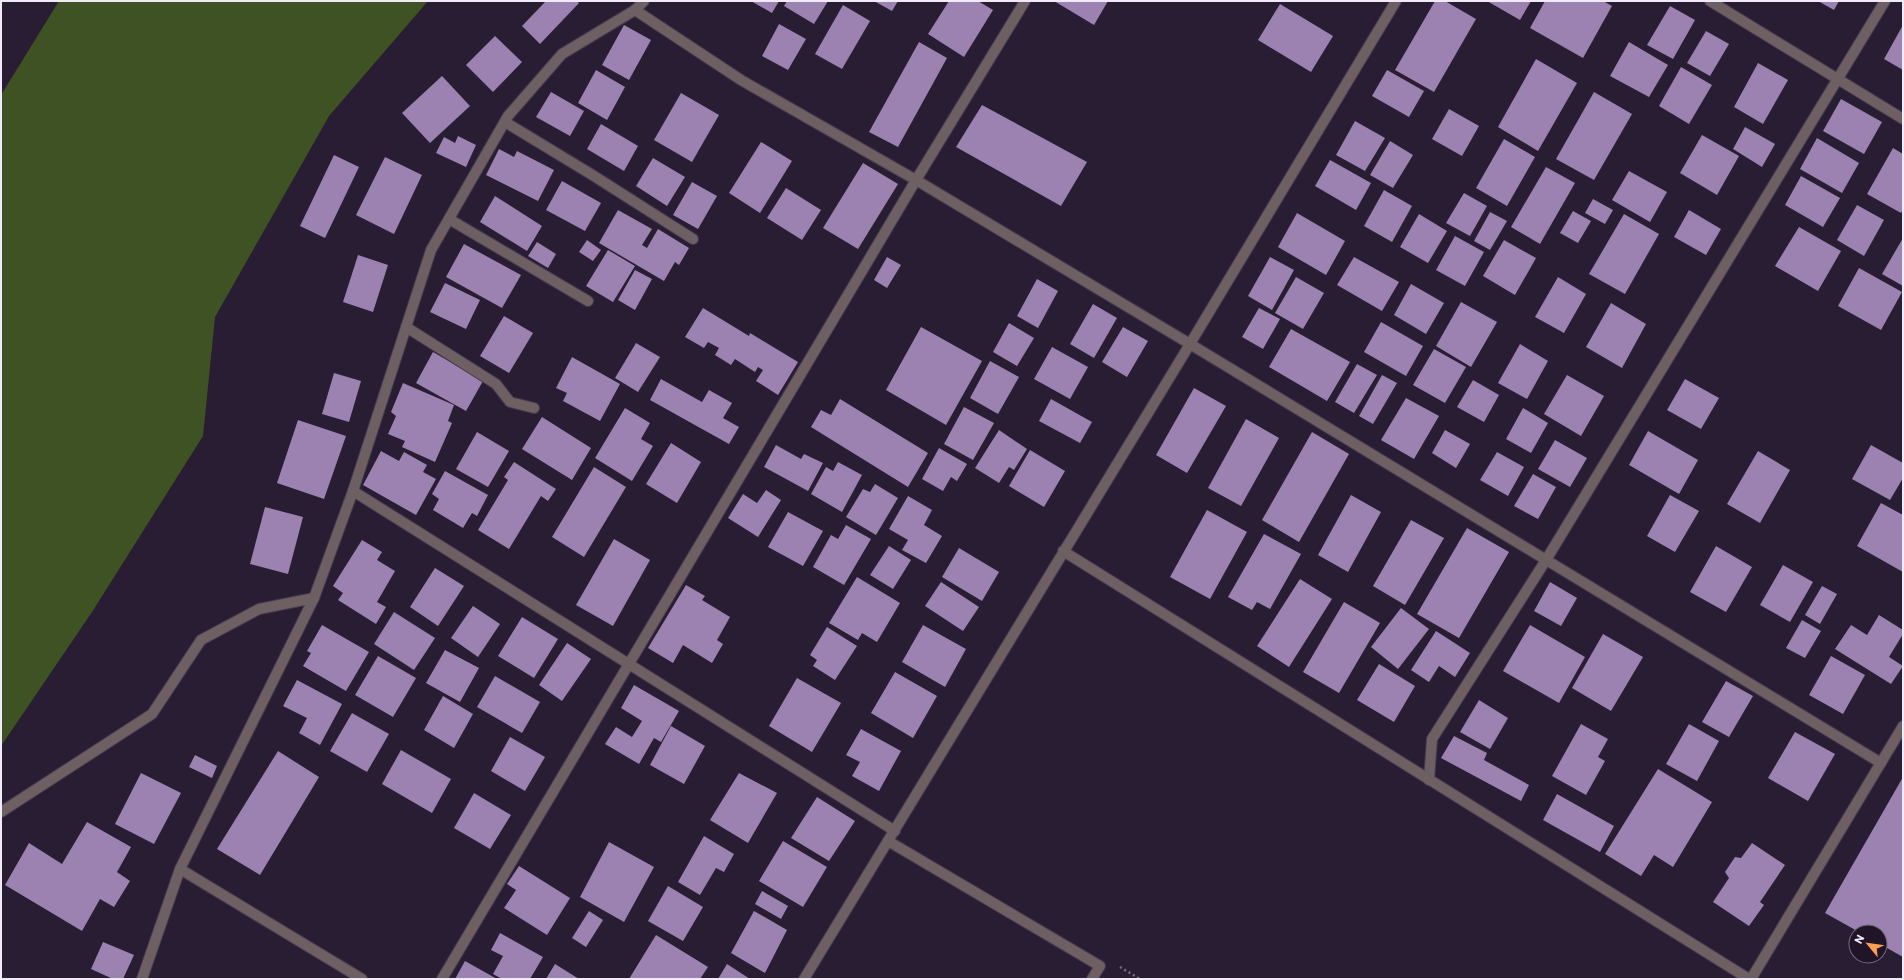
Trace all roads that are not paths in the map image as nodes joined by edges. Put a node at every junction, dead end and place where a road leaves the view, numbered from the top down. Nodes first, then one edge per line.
1 (644, 1) edge
2 (1026, 1) edge
3 (1396, 1) edge
4 (1710, 1) edge
5 (1885, 1) edge
6 (635, 10) junction
7 (1838, 79) junction
8 (1903, 118) edge
9 (505, 122) junction
10 (916, 180) junction
11 (449, 219) junction
12 (692, 238) dead end
13 (588, 301) dead end
14 (406, 327) junction
15 (1190, 344) junction
16 (534, 408) dead end
17 (353, 491) junction
18 (1063, 551) junction
19 (1546, 560) junction
20 (314, 598) junction
21 (629, 663) junction
22 (1903, 726) edge
23 (1881, 762) junction
24 (1429, 780) junction
25 (1, 812) edge
26 (895, 831) junction
27 (888, 841) junction
28 (180, 869) junction
29 (142, 979) edge
30 (362, 979) edge
31 (442, 979) edge
32 (804, 979) edge
33 (1092, 979) edge
34 (1750, 979) edge

1 - 6 street
2 - 10 street
3 - 15 street
4 - 7 street
5 - 7 street
6 - 9 street
6 - 10 street
7 - 8 street
7 - 19 street
9 - 11 street
9 - 12 street
10 - 15 street
10 - 21 street
11 - 13 street
11 - 14 street
14 - 16 street
14 - 17 street
15 - 18 street
15 - 19 street
17 - 20 street
17 - 21 street
18 - 24 street
18 - 26 street
19 - 23 street
19 - 24 street
20 - 25 street
20 - 28 street
21 - 26 street
21 - 31 street
22 - 23 street
23 - 34 street
24 - 34 street
26 - 27 street
27 - 32 street
27 - 33 street
28 - 29 street
28 - 30 street

